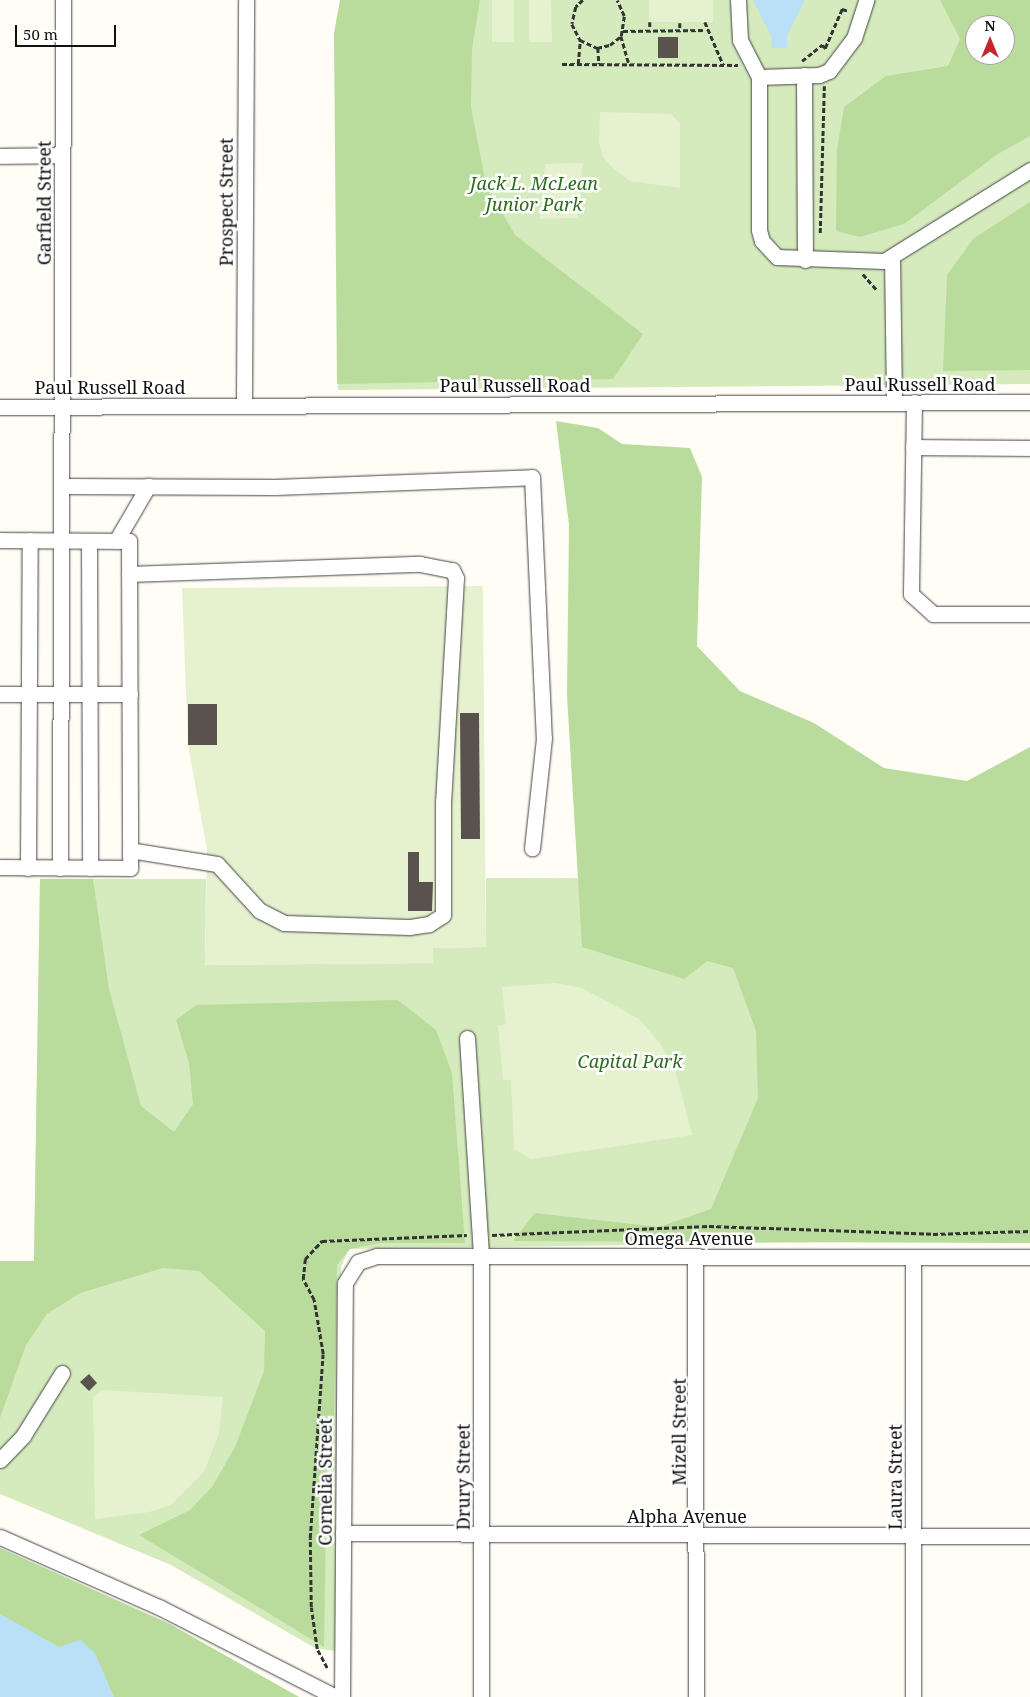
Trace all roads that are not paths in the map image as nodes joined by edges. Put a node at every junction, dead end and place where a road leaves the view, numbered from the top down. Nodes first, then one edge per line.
1 (63, 0) edge
2 (246, 0) edge
3 (738, 0) edge
4 (866, 0) edge
5 (804, 75) junction
6 (759, 77) junction
7 (0, 156) edge
8 (62, 156) junction
9 (1030, 170) edge
10 (892, 257) junction
11 (805, 260) junction
12 (894, 402) junction
13 (914, 402) junction
14 (1030, 402) edge
15 (244, 405) junction
16 (62, 406) junction
17 (0, 407) edge
18 (913, 447) junction
19 (1030, 448) edge
20 (62, 486) junction
21 (148, 486) junction
22 (0, 540) edge
23 (30, 540) junction
24 (61, 540) junction
25 (89, 541) junction
26 (116, 541) junction
27 (129, 574) junction
28 (1030, 614) edge
29 (0, 694) edge
30 (29, 694) junction
31 (60, 694) junction
32 (89, 694) junction
33 (130, 694) junction
34 (532, 848) dead end
35 (130, 850) junction
36 (0, 868) edge
37 (28, 868) junction
38 (60, 868) junction
39 (90, 868) junction
40 (467, 1038) dead end
41 (481, 1256) junction
42 (695, 1257) junction
43 (1030, 1257) edge
44 (913, 1258) junction
45 (352, 1269) joint
46 (62, 1374) dead end
47 (0, 1460) edge
48 (343, 1533) junction
49 (482, 1534) junction
50 (697, 1535) junction
51 (913, 1535) junction
52 (1030, 1536) edge
53 (0, 1537) edge
54 (336, 1696) edge
55 (481, 1697) edge
56 (696, 1697) edge
57 (913, 1697) edge

1 - 8 street, Garfield Street
2 - 15 street, Prospect Street
3 - 6 street
4 - 5 street
5 - 6 street
5 - 11 street
6 - 11 street
7 - 8 street
8 - 16 street, Garfield Street
9 - 10 street
10 - 11 street
10 - 12 street
12 - 13 street, Paul Russell Road
12 - 15 street, Paul Russell Road
13 - 14 street, Paul Russell Road
13 - 18 street
15 - 16 street, Paul Russell Road
16 - 17 street, Paul Russell Road
16 - 20 street, Garfield Street
18 - 19 street
18 - 28 street
20 - 21 street
20 - 24 street, Garfield Street
21 - 26 street
21 - 34 street
22 - 23 street
23 - 24 street
23 - 30 street
24 - 25 street
24 - 31 street, Garfield Street
25 - 26 street
25 - 32 street
26 - 27 street
27 - 33 street
27 - 35 street
29 - 30 street
30 - 31 street
30 - 37 street
31 - 32 street
31 - 38 street, Garfield Street
32 - 33 street
32 - 39 street
33 - 35 street
35 - 39 street
36 - 37 street
37 - 38 street
38 - 39 street
40 - 41 street, Drury Street
41 - 42 street, Omega Avenue
41 - 45 street, Omega Avenue
41 - 49 street, Drury Street
42 - 44 street, Omega Avenue
42 - 50 street, Mizell Street
43 - 44 street, Omega Avenue
44 - 51 street, Laura Street
45 - 48 street, Cornelia Street
46 - 47 street
48 - 49 street, Alpha Avenue
48 - 54 street, Cornelia Street
49 - 50 street, Alpha Avenue
49 - 55 street, Drury Street
50 - 51 street, Alpha Avenue
50 - 56 street, Mizell Street
51 - 52 street, Alpha Avenue
51 - 57 street, Laura Street
53 - 54 street

